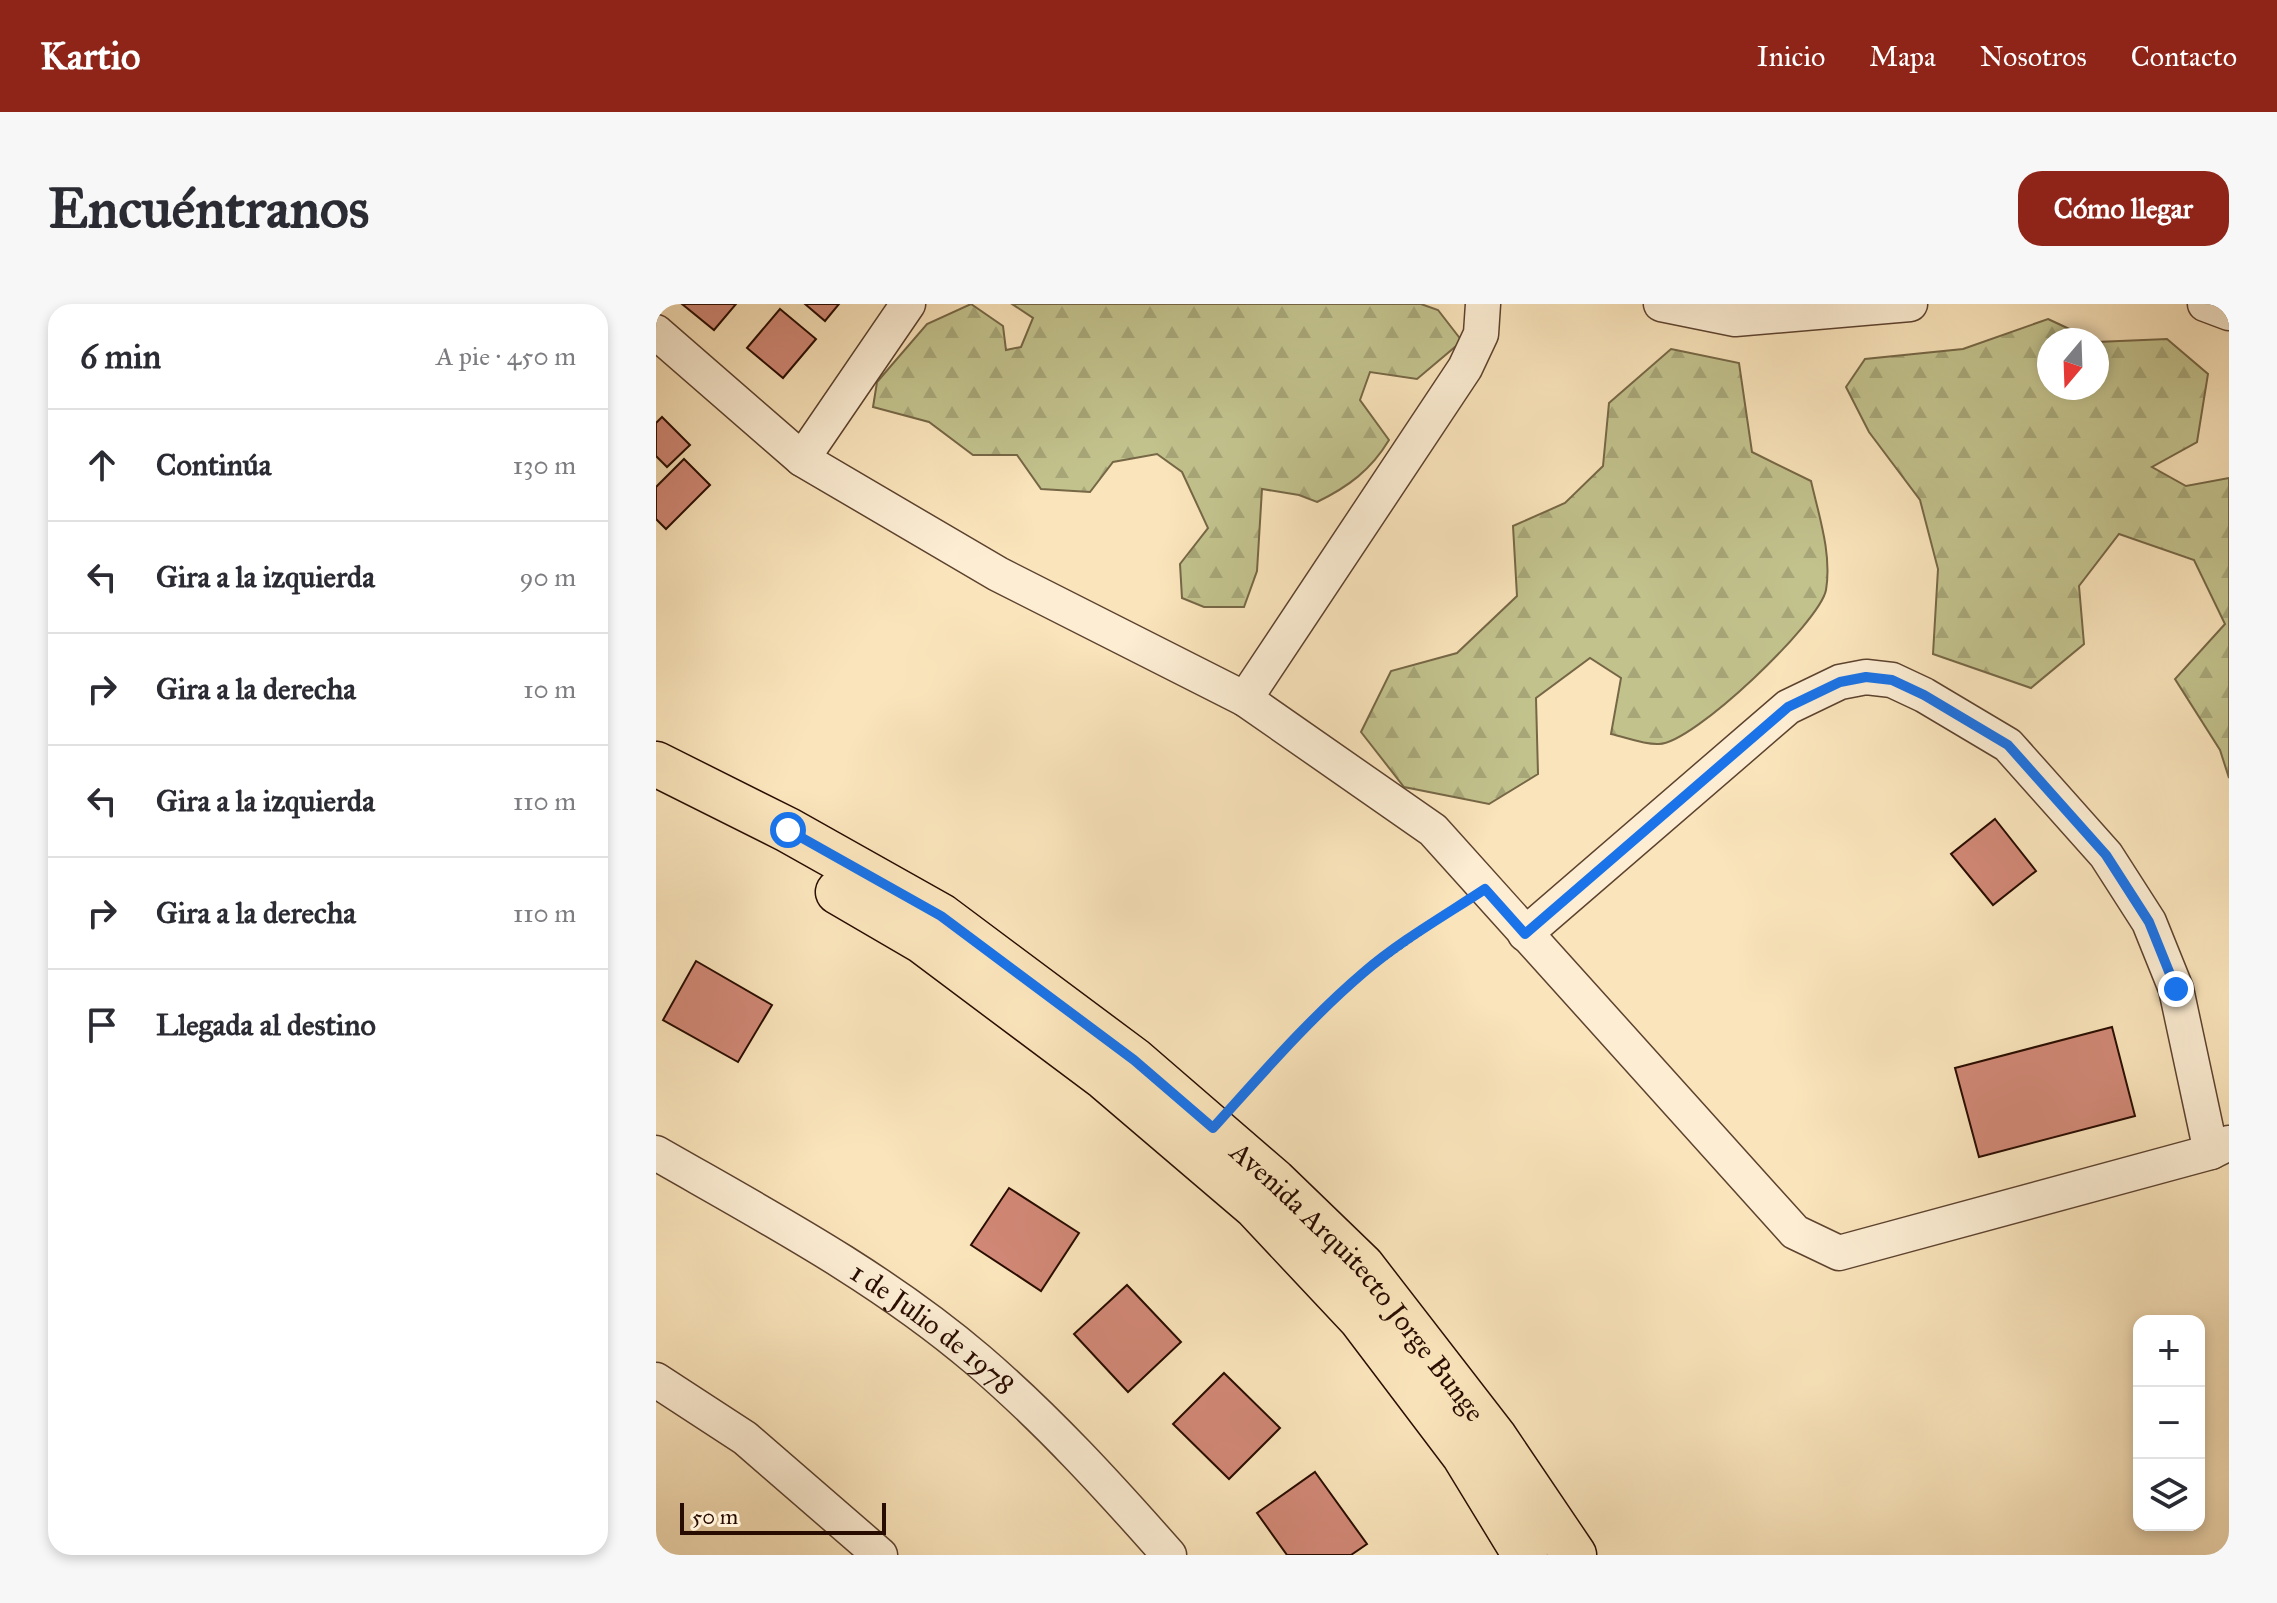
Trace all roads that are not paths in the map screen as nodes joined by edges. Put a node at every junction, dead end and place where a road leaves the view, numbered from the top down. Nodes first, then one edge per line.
1 (908, 304) edge
2 (1483, 304) edge
3 (1661, 304) edge
4 (1910, 304) edge
5 (2205, 304) edge
6 (2229, 313) edge
7 (656, 332) edge
8 (802, 459) junction
9 (1245, 699) junction
10 (656, 764) edge
11 (656, 795) edge
12 (1525, 934) junction
13 (2220, 1148) edge
14 (656, 1153) edge
15 (656, 1380) edge
16 (880, 1555) edge
17 (1169, 1555) edge
18 (1525, 1555) edge
19 (1574, 1555) edge

1 - 8 street
2 - 9 street
3 - 4 street
5 - 6 street
7 - 8 street
8 - 9 street
9 - 12 street
10 - 19 main road, Avenida Arquitecto Jorge Bunge
11 - 18 main road, Avenida Arquitecto Jorge Bunge
12 - 13 street
12 - 13 street
14 - 17 street, 1 de Julio de 1978
15 - 16 street

